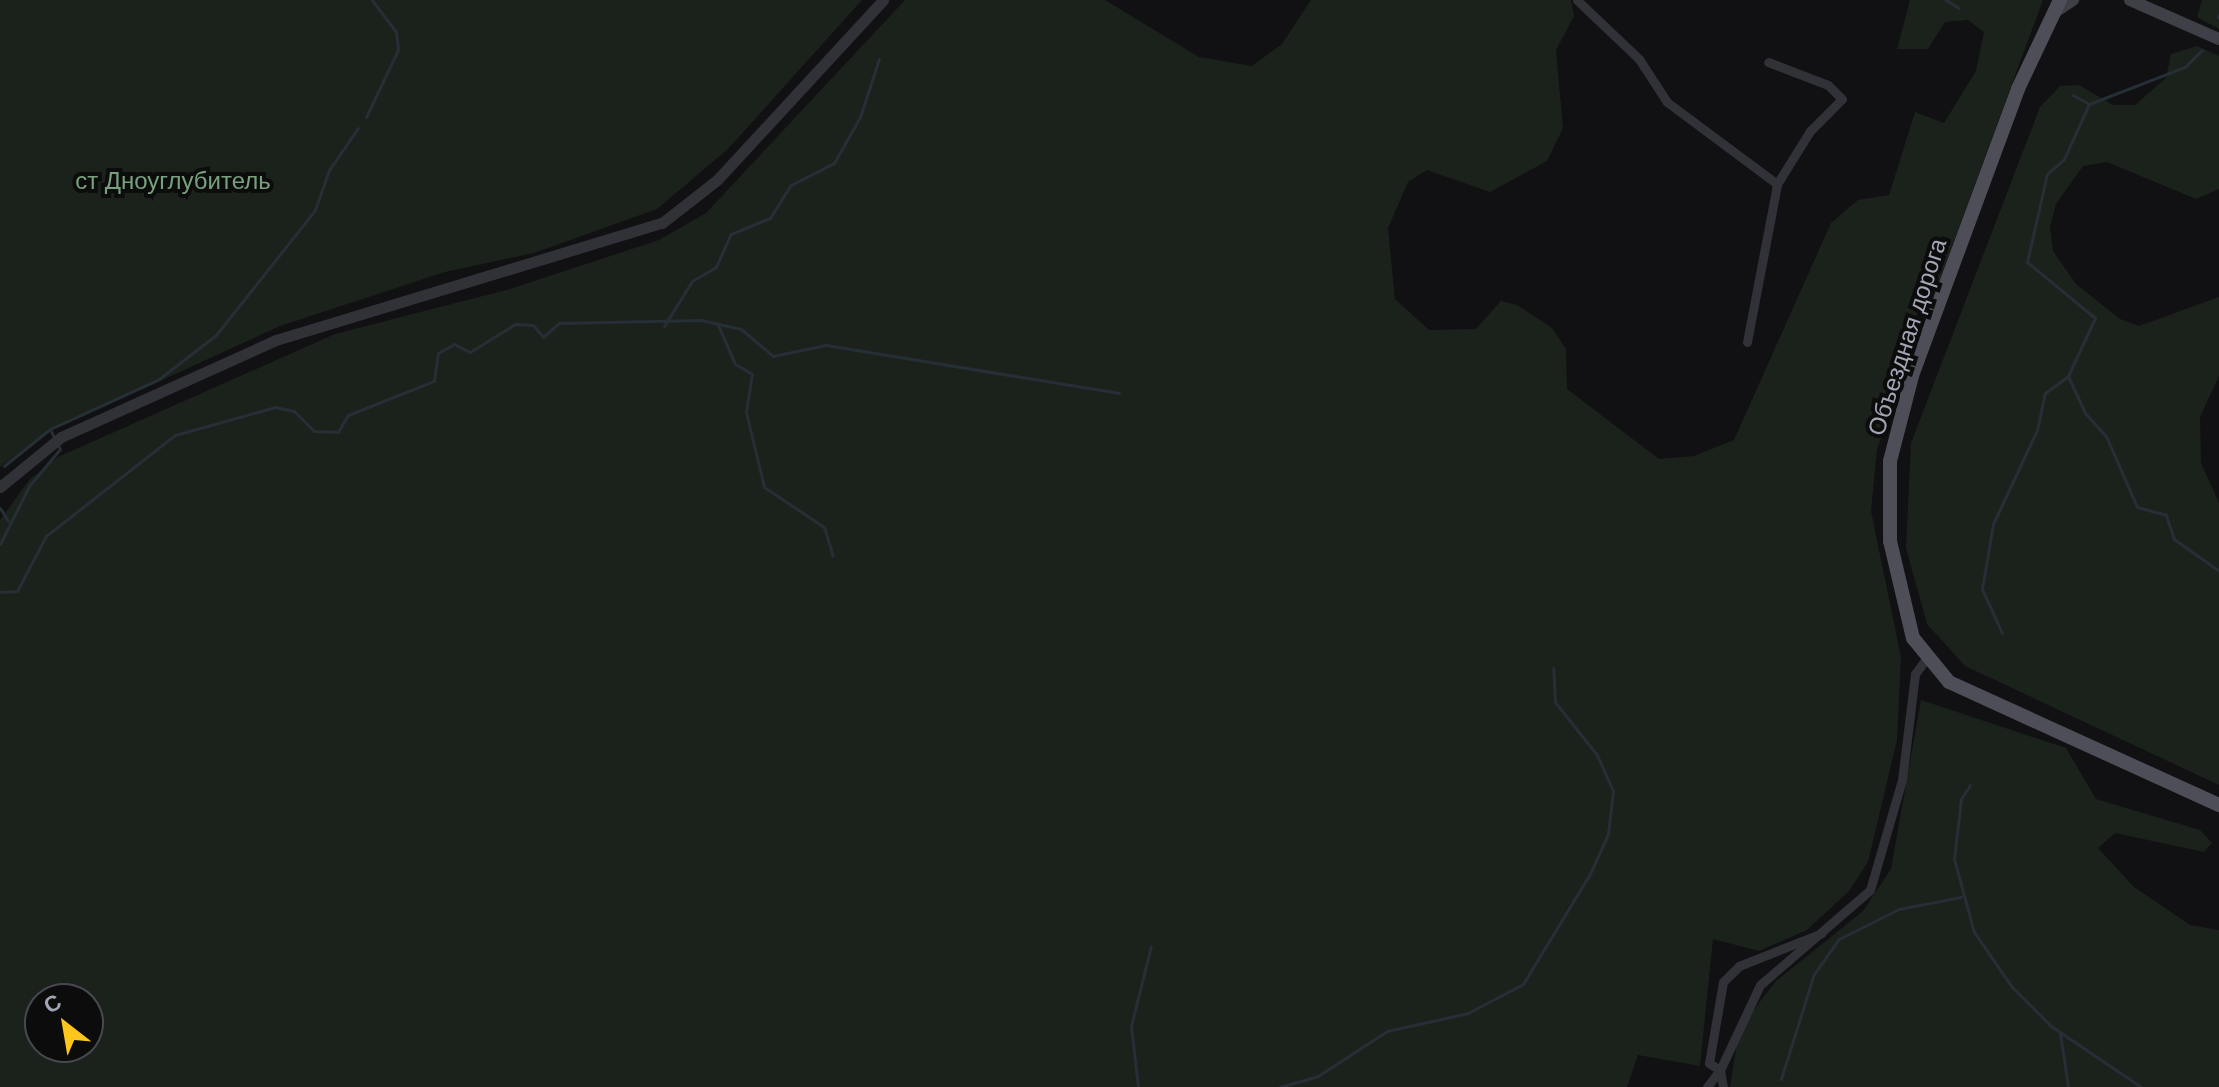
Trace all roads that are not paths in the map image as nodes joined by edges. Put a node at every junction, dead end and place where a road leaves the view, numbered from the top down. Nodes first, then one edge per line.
1 (883, 0) edge
2 (1577, 0) edge
3 (2073, 0) edge
4 (2130, 0) edge
5 (2054, 5) edge
6 (2219, 39) edge
7 (1768, 62) dead end
8 (1777, 184) junction
9 (1747, 342) dead end
10 (0, 487) edge
11 (1926, 659) junction
12 (2219, 805) edge
13 (1828, 932) junction
14 (1720, 1070) junction
15 (1707, 1087) edge
16 (1723, 1087) edge

1 - 10 street
2 - 8 street
3 - 5 main road
4 - 6 main road
5 - 11 main road, Объездная дорога
7 - 8 street
8 - 9 street
11 - 12 main road, Объездная дорога
11 - 13 street
13 - 14 street
13 - 14 street
14 - 15 street
14 - 16 street

